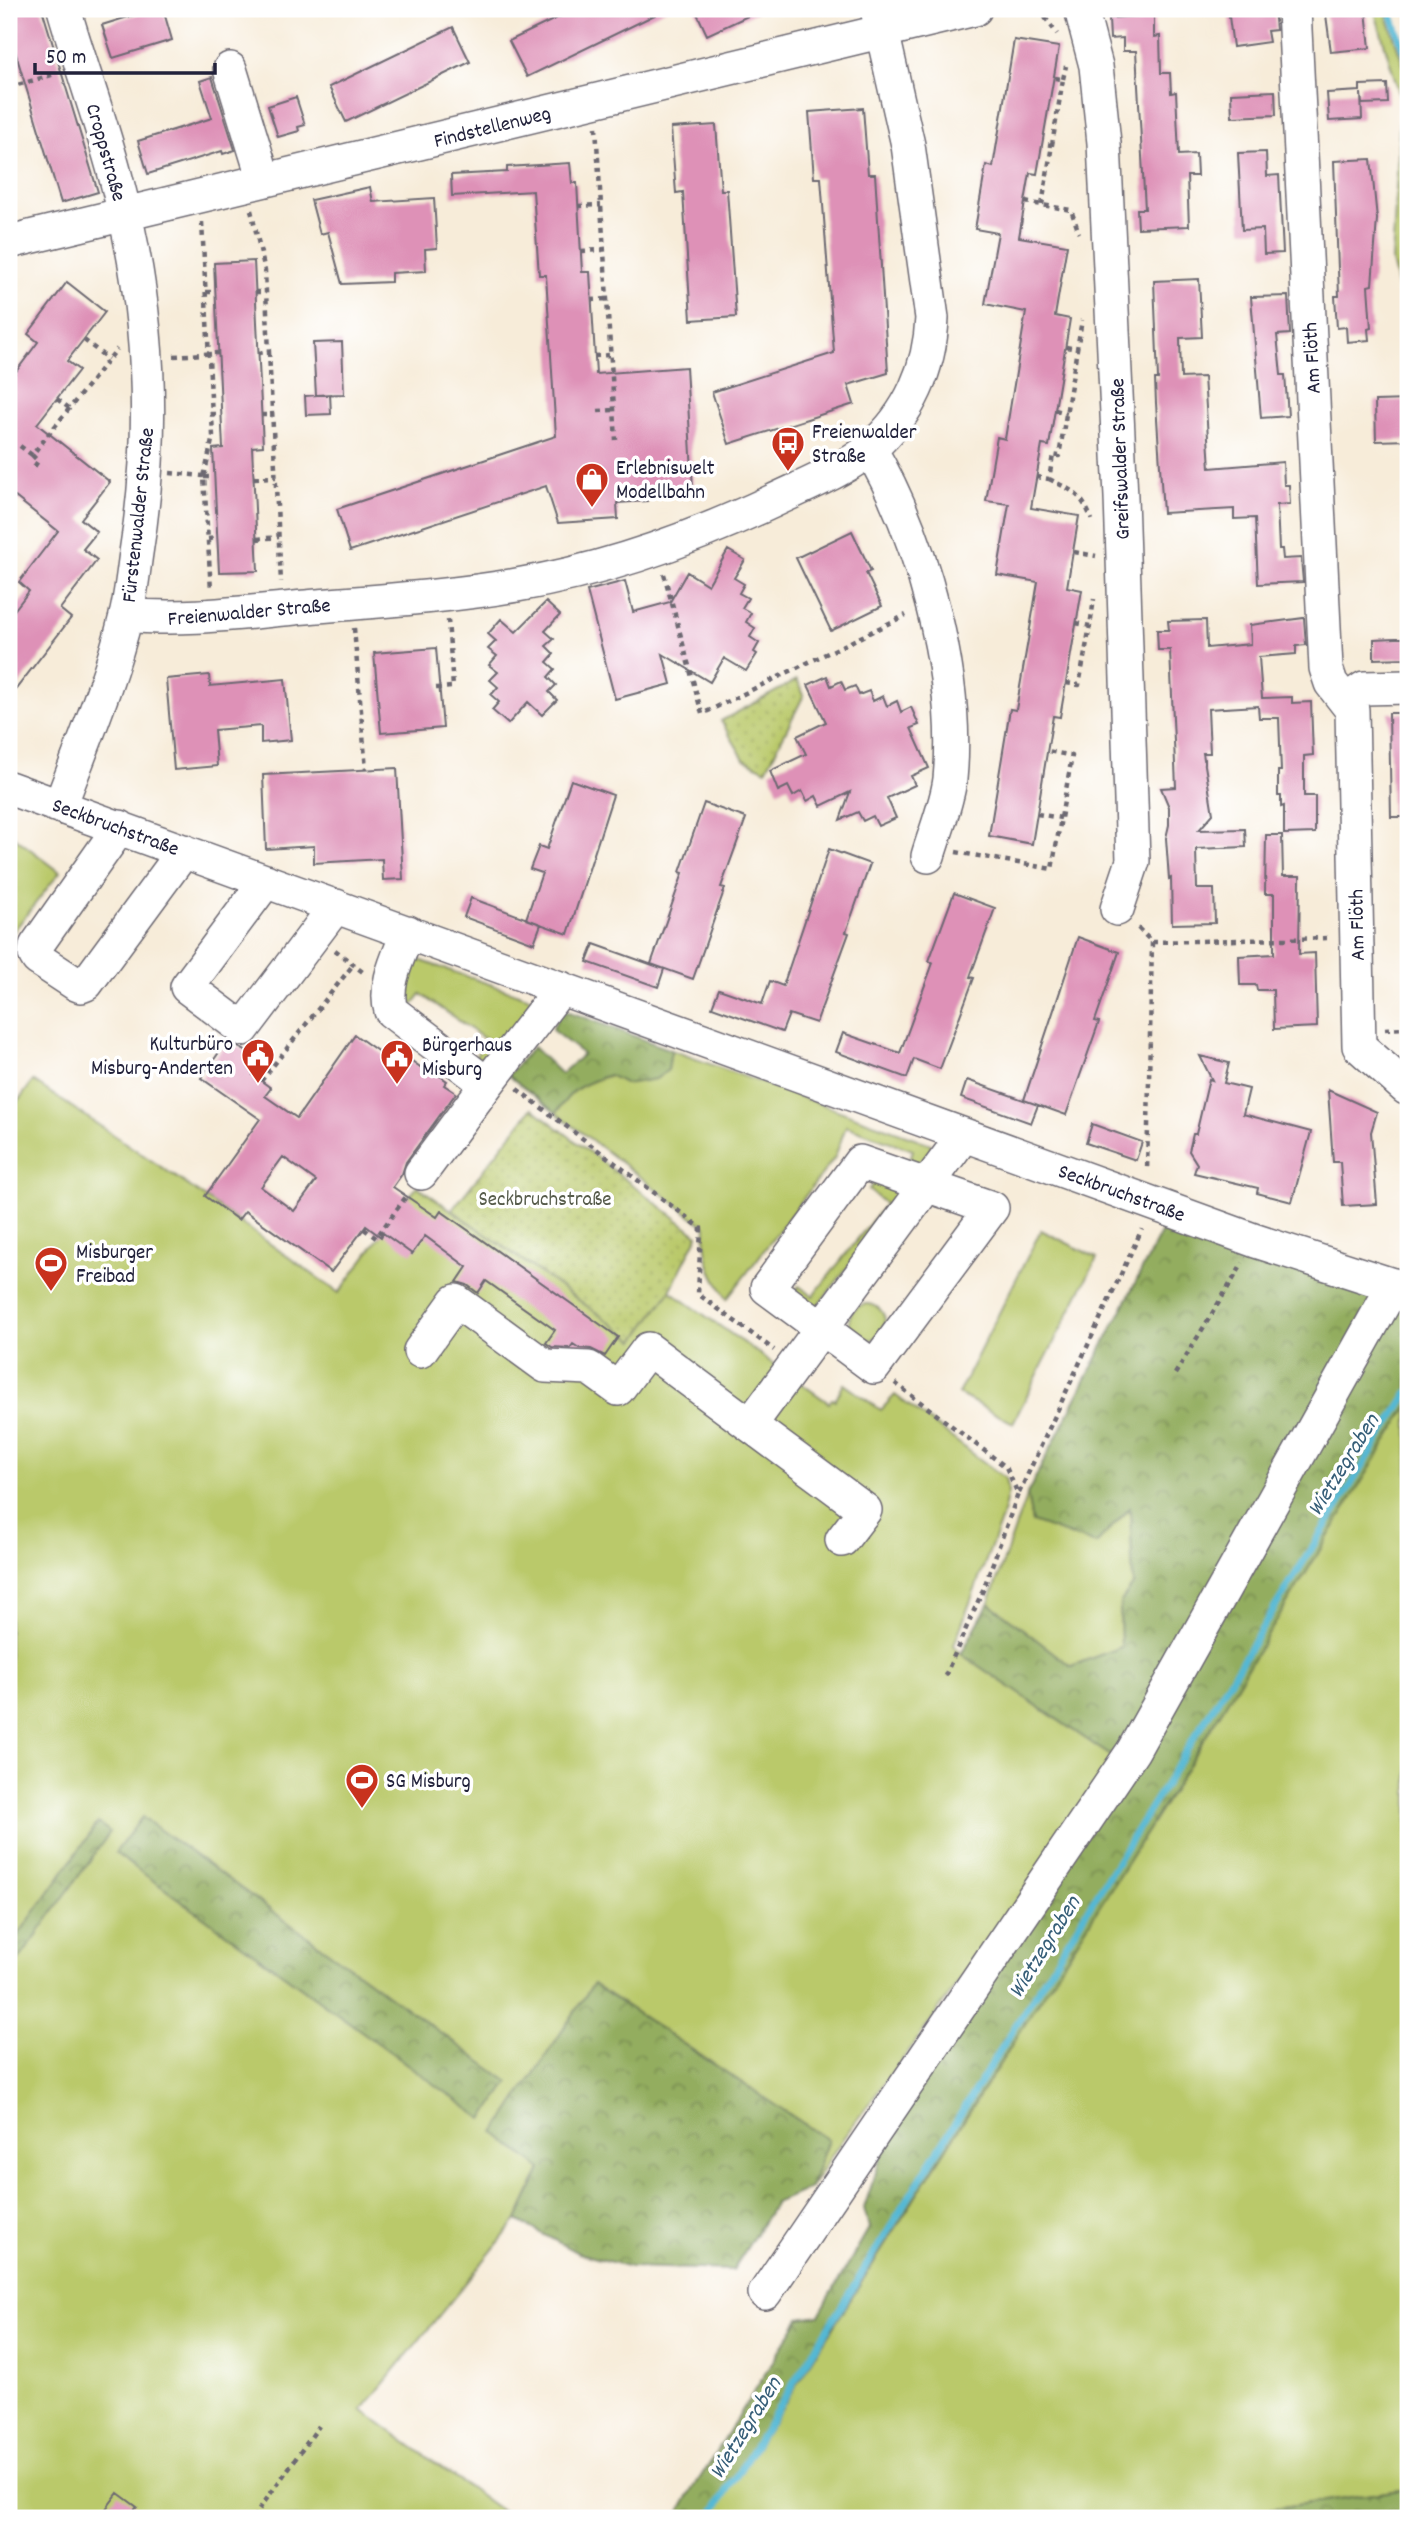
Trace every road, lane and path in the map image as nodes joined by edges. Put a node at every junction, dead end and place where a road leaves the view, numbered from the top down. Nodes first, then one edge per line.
1 (64, 9) edge
2 (975, 9) edge
3 (1081, 9) edge
4 (1294, 9) edge
5 (880, 20) edge
6 (81, 66) junction
7 (230, 69) dead end
8 (1054, 78) dead end
9 (9, 85) edge
10 (596, 124) dead end
11 (1042, 144) dead end
12 (1052, 145) junction
13 (257, 190) junction
14 (197, 198) junction
15 (1025, 202) dead end
16 (601, 205) junction
17 (1042, 205) junction
18 (578, 206) dead end
19 (125, 216) junction
20 (1081, 241) dead end
21 (9, 242) edge
22 (603, 250) junction
23 (581, 251) dead end
24 (206, 292) junction
25 (215, 292) dead end
26 (255, 292) dead end
27 (266, 292) junction
28 (607, 299) junction
29 (591, 300) dead end
30 (1084, 311) dead end
31 (84, 340) dead end
32 (146, 344) junction
33 (1066, 347) dead end
34 (1077, 349) junction
35 (269, 352) junction
36 (218, 353) dead end
37 (258, 353) dead end
38 (209, 354) junction
39 (610, 355) junction
40 (594, 356) dead end
41 (108, 359) junction
42 (57, 399) dead end
43 (69, 408) junction
44 (614, 410) junction
45 (1055, 410) dead end
46 (598, 411) dead end
47 (1067, 413) junction
48 (211, 414) junction
49 (222, 414) dead end
50 (261, 415) dead end
51 (272, 415) junction
52 (616, 440) dead end
53 (20, 446) dead end
54 (870, 450) junction
55 (32, 455) junction
56 (34, 467) dead end
57 (204, 477) junction
58 (214, 477) dead end
59 (276, 477) junction
60 (1037, 477) dead end
61 (254, 478) dead end
62 (1049, 479) junction
63 (1094, 525) dead end
64 (279, 537) junction
65 (208, 538) junction
66 (218, 538) dead end
67 (257, 539) dead end
68 (1100, 547) dead end
69 (657, 549) junction
70 (1074, 552) dead end
71 (447, 594) junction
72 (1094, 598) dead end
73 (931, 602) junction
74 (352, 603) junction
75 (283, 609) junction
76 (126, 615) junction
77 (213, 615) junction
78 (1076, 623) dead end
79 (1090, 626) junction
80 (1066, 683) dead end
81 (1408, 687) edge
82 (436, 688) dead end
83 (1345, 701) junction
84 (1048, 751) dead end
85 (366, 770) dead end
86 (9, 788) edge
87 (61, 806) junction
88 (1037, 814) dead end
89 (1061, 818) junction
90 (120, 827) junction
91 (184, 851) junction
92 (929, 852) joint
93 (266, 881) junction
94 (336, 906) junction
95 (1117, 909) dead end
96 (408, 932) junction
97 (314, 935) junction
98 (1147, 936) dead end
99 (1356, 937) junction
100 (1152, 942) junction
101 (353, 965) junction
102 (561, 988) junction
103 (389, 992) junction
104 (492, 1079) junction
105 (261, 1081) dead end
106 (1406, 1088) dead end
107 (964, 1135) junction
108 (421, 1173) joint
109 (927, 1185) junction
110 (1149, 1202) junction
111 (364, 1229) dead end
112 (1256, 1241) junction
113 (1401, 1287) edge
114 (821, 1328) junction
115 (420, 1351) dead end
116 (794, 1365) junction
117 (874, 1367) junction
118 (1175, 1374) dead end
119 (750, 1425) junction
120 (1018, 1494) junction
121 (842, 1540) dead end
122 (945, 1676) dead end
123 (765, 2293) dead end
124 (319, 2426) dead end
125 (253, 2518) edge

1 - 6 street, Croppstraße
2 - 5 street, Findstellenweg
3 - 95 street, Greifswalder Straße
4 - 83 street, Am Flöth
5 - 13 street, Findstellenweg
5 - 54 street, Freienwalder Straße
6 - 9 path
6 - 19 street, Croppstraße
7 - 13 street
8 - 12 path
10 - 16 path
11 - 12 path
12 - 17 path
13 - 14 street, Findstellenweg
13 - 27 path
14 - 19 street, Findstellenweg
14 - 24 path
15 - 17 path
16 - 18 path
16 - 22 path
17 - 20 path
19 - 21 street, Findstellenweg
19 - 32 street, Fürstenwalder Straße
22 - 23 path
22 - 28 path
24 - 25 path
24 - 38 path
26 - 27 path
27 - 35 path
28 - 29 path
28 - 39 path
30 - 34 path
31 - 41 path
32 - 38 path
32 - 41 path
32 - 76 street, Fürstenwalder Straße
33 - 34 path
34 - 47 path
35 - 37 path
35 - 51 path
36 - 38 path
38 - 48 path
39 - 40 path
39 - 44 path
41 - 43 path
42 - 43 path
43 - 55 path
44 - 46 path
44 - 52 path
45 - 47 path
47 - 62 path
48 - 49 path
48 - 57 path
50 - 51 path
51 - 59 path
53 - 55 path
54 - 69 street, Freienwalder Straße
54 - 73 street
55 - 56 path
57 - 58 path
57 - 65 path
59 - 61 path
59 - 64 path
60 - 62 path
62 - 63 path
64 - 67 path
64 - 75 path
65 - 66 path
65 - 77 path
68 - 70 path
69 - 71 street, Freienwalder Straße
69 - 73 path
71 - 74 street, Freienwalder Straße
71 - 82 path
72 - 79 path
73 - 92 street
74 - 75 street, Freienwalder Straße
74 - 85 path
75 - 77 street, Freienwalder Straße
76 - 77 street, Freienwalder Straße
76 - 87 street, Fürstenwalder Straße
78 - 79 path
79 - 80 path
81 - 83 street
83 - 99 street, Am Flöth
84 - 89 path
86 - 87 street, Seckbruchstraße
87 - 90 street, Seckbruchstraße
88 - 89 path
89 - 92 path
90 - 91 street, Seckbruchstraße
90 - 91 street
91 - 93 street, Seckbruchstraße
93 - 94 street, Seckbruchstraße
93 - 97 street
94 - 96 street, Seckbruchstraße
94 - 97 street
96 - 102 street, Seckbruchstraße
96 - 103 street
97 - 101 path
98 - 100 path
99 - 100 path
99 - 106 street, Am Flöth
100 - 110 path
101 - 103 path
101 - 105 path
102 - 104 street
102 - 107 street, Seckbruchstraße
103 - 104 street
104 - 108 street
104 - 116 path
107 - 109 street
107 - 110 street, Seckbruchstraße
108 - 111 path
109 - 114 street
109 - 114 street
109 - 117 street
110 - 112 street, Seckbruchstraße
110 - 120 path
112 - 113 street, Seckbruchstraße
112 - 118 path
113 - 123 street
114 - 116 street
114 - 117 street
115 - 119 street
116 - 119 street
117 - 120 path
119 - 121 street
120 - 122 path
124 - 125 path

